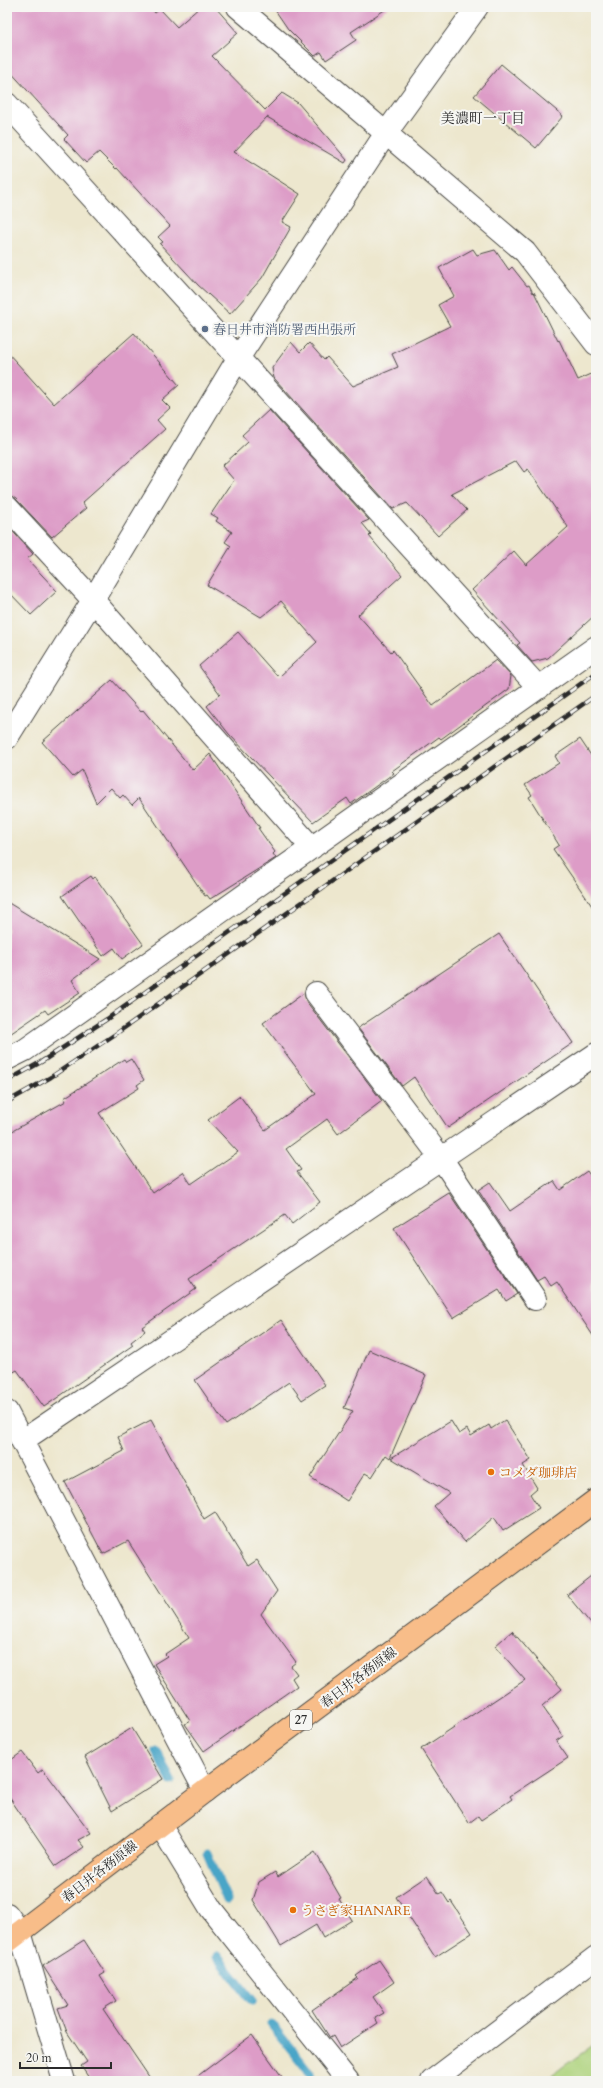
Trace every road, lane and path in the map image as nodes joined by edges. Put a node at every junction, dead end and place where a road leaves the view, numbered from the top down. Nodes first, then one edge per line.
1 (238, 7) edge
2 (477, 7) edge
3 (7, 104) edge
4 (386, 133) junction
5 (596, 344) edge
6 (239, 357) junction
7 (7, 508) edge
8 (93, 600) junction
9 (596, 647) edge
10 (539, 688) junction
11 (7, 738) edge
12 (312, 848) junction
13 (316, 993) dead end
14 (596, 1054) edge
15 (7, 1059) edge
16 (441, 1158) junction
17 (535, 1299) dead end
18 (7, 1412) edge
19 (22, 1441) junction
20 (596, 1500) edge
21 (205, 1790) junction
22 (160, 1825) junction
23 (7, 1914) edge
24 (14, 1937) edge
25 (596, 1958) edge
26 (64, 2081) edge
27 (348, 2081) edge
28 (432, 2081) edge

1 - 4 street
2 - 4 street
3 - 6 street
4 - 5 street
4 - 6 street
6 - 8 street
6 - 10 street
7 - 8 street
8 - 11 street
8 - 12 street
9 - 10 street
10 - 12 street
12 - 15 street
13 - 16 street
14 - 16 street
16 - 17 street
16 - 19 street
18 - 19 street
19 - 21 street
20 - 21 main road, 春日井各務原線 / 27
21 - 22 main road, 春日井各務原線 / 27
22 - 24 main road, 春日井各務原線 / 27
22 - 27 street
23 - 24 street
24 - 26 street
25 - 28 street

